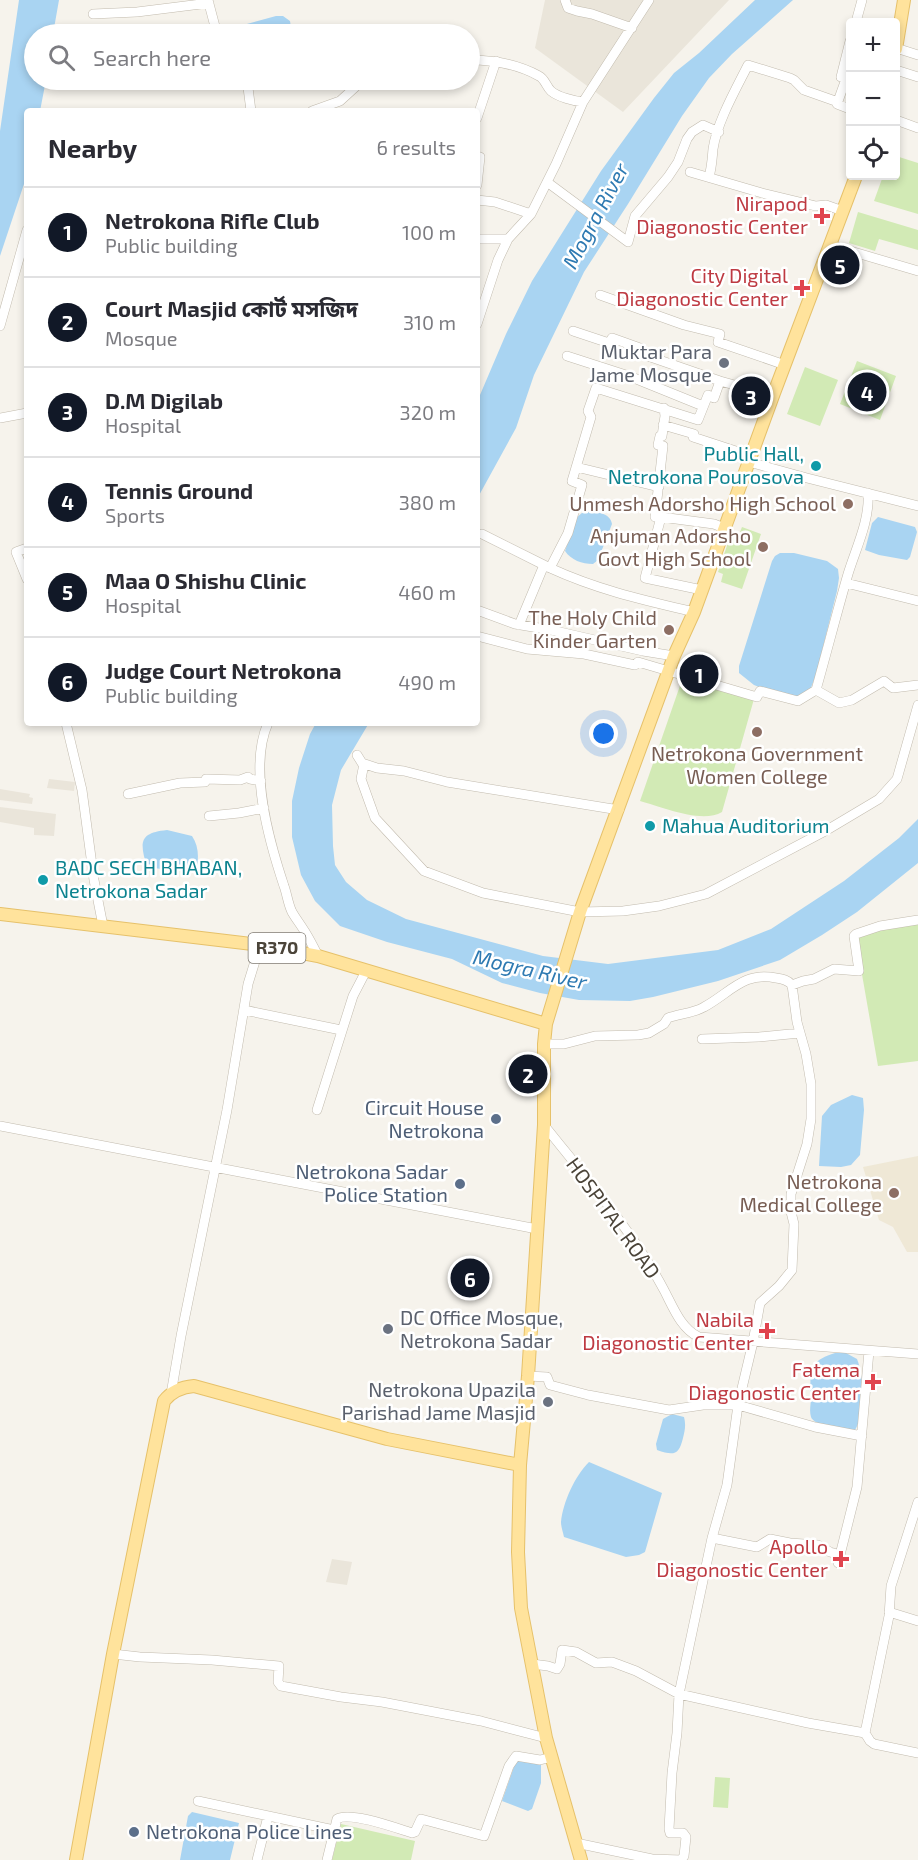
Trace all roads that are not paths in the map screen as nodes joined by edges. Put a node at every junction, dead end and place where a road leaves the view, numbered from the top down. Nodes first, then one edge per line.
1 (565, 0) edge
2 (649, 0) edge
3 (862, 0) edge
4 (904, 0) edge
5 (208, 1) edge
6 (93, 14) dead end
7 (856, 18) edge
8 (214, 24) edge
9 (900, 24) edge
10 (633, 28) junction
11 (900, 49) edge
12 (915, 54) edge
13 (846, 57) edge
14 (480, 60) edge
15 (496, 61) junction
16 (900, 71) edge
17 (918, 76) edge
18 (248, 90) edge
19 (352, 90) edge
20 (583, 102) junction
21 (838, 102) junction
22 (846, 107) edge
23 (251, 108) edge
24 (320, 108) edge
25 (480, 109) edge
26 (900, 121) edge
27 (918, 128) edge
28 (719, 132) junction
29 (690, 172) dead end
30 (709, 177) junction
31 (855, 180) edge
32 (547, 182) junction
33 (480, 200) edge
34 (843, 211) junction
35 (531, 214) junction
36 (480, 239) edge
37 (508, 239) junction
38 (24, 241) edge
39 (830, 244) junction
40 (918, 271) edge
41 (600, 295) dead end
42 (480, 315) edge
43 (0, 326) edge
44 (573, 331) dead end
45 (567, 356) dead end
46 (785, 364) junction
47 (720, 381) junction
48 (774, 393) junction
49 (703, 406) junction
50 (664, 408) junction
51 (24, 414) edge
52 (0, 418) edge
53 (663, 425) junction
54 (750, 459) junction
55 (576, 467) junction
56 (659, 487) junction
57 (868, 493) junction
58 (918, 506) edge
59 (661, 518) junction
60 (724, 528) junction
61 (482, 534) dead end
62 (24, 549) edge
63 (547, 566) junction
64 (24, 572) edge
65 (846, 583) junction
66 (702, 590) junction
67 (918, 602) edge
68 (480, 611) edge
69 (694, 612) junction
70 (519, 625) junction
71 (480, 637) edge
72 (674, 656) junction
73 (669, 671) junction
74 (918, 685) edge
75 (816, 690) junction
76 (918, 705) edge
77 (67, 726) edge
78 (267, 726) edge
79 (357, 755) dead end
80 (364, 764) junction
81 (261, 781) junction
82 (128, 794) dead end
83 (264, 808) junction
84 (619, 810) junction
85 (209, 816) dead end
86 (0, 914) edge
87 (578, 916) junction
88 (918, 920) edge
89 (103, 926) junction
90 (260, 945) junction
91 (318, 956) junction
92 (366, 970) junction
93 (792, 985) junction
94 (244, 1010) junction
95 (546, 1024) junction
96 (341, 1030) junction
97 (800, 1033) junction
98 (702, 1039) dead end
99 (544, 1044) junction
100 (317, 1110) dead end
101 (544, 1125) junction
102 (0, 1126) edge
103 (214, 1168) junction
104 (537, 1229) junction
105 (753, 1342) junction
106 (869, 1351) junction
107 (918, 1354) edge
108 (528, 1376) junction
109 (171, 1394) junction
110 (738, 1405) junction
111 (862, 1436) junction
112 (520, 1465) junction
113 (918, 1503) edge
114 (712, 1538) junction
115 (889, 1612) junction
116 (918, 1621) edge
117 (113, 1653) junction
118 (532, 1664) junction
119 (679, 1694) junction
120 (865, 1733) junction
121 (546, 1738) junction
122 (918, 1753) edge
123 (552, 1756) junction
124 (198, 1801) dead end
125 (268, 1816) junction
126 (334, 1830) junction
127 (576, 1843) junction
128 (76, 1860) edge
129 (257, 1860) edge
130 (327, 1860) edge
131 (581, 1860) edge

1 - 10 street
2 - 10 street
3 - 7 street
4 - 9 main road
5 - 6 street
5 - 8 street
10 - 20 street
11 - 12 street
12 - 16 street
13 - 21 street
14 - 15 street
15 - 20 street
15 - 25 street
16 - 17 street
18 - 23 street
19 - 24 street
20 - 32 street
21 - 22 street
21 - 28 street
26 - 27 street
28 - 30 street
28 - 32 street
29 - 30 street
30 - 34 street
31 - 34 main road
32 - 35 street
33 - 35 street
34 - 39 main road
35 - 37 street
36 - 37 street
37 - 42 street
38 - 43 street
39 - 40 street
39 - 46 main road
41 - 46 street
44 - 47 street
45 - 49 street
46 - 48 main road
47 - 48 street
47 - 49 street
48 - 54 main road
49 - 50 street
50 - 53 street
50 - 55 street
51 - 52 street
53 - 54 street
53 - 56 street
54 - 57 street
54 - 60 main road
55 - 56 street
55 - 63 street
56 - 59 street
57 - 58 street
57 - 65 street
59 - 60 street
59 - 66 street
60 - 66 main road
61 - 63 street
62 - 64 street
63 - 69 street
63 - 70 street
65 - 67 street
65 - 75 street
66 - 69 main road
68 - 70 street
69 - 72 main road
70 - 72 street
71 - 73 street
72 - 73 main road
73 - 75 street
73 - 84 main road
74 - 75 street
76 - 87 street
77 - 89 street
78 - 81 street
79 - 80 street
80 - 84 street
80 - 87 street
81 - 82 street
81 - 83 street
83 - 85 street
83 - 91 street
84 - 87 main road
86 - 89 main road, R370
87 - 95 main road
88 - 93 street
89 - 90 main road, R370
90 - 91 main road, R370
90 - 94 street
91 - 92 main road, R370
92 - 95 main road, R370
92 - 96 street
93 - 97 street
93 - 99 street
94 - 96 street
94 - 103 street
95 - 99 main road
96 - 100 street
97 - 98 street
97 - 105 street
99 - 101 main road
101 - 104 main road
101 - 105 street, HOSPITAL ROAD
102 - 103 street
103 - 104 street
103 - 109 street
104 - 108 main road
105 - 106 street, HOSPITAL ROAD
105 - 110 street
106 - 107 street, HOSPITAL ROAD
106 - 111 street
108 - 110 street
108 - 112 main road
109 - 112 main road
109 - 117 main road
110 - 111 street
110 - 114 street
111 - 114 street
112 - 118 main road
113 - 115 street
114 - 119 street
115 - 116 street
115 - 120 street
117 - 121 street
117 - 128 main road
118 - 119 street
118 - 121 main road
119 - 120 street
119 - 127 street
120 - 122 street
121 - 123 main road
123 - 126 street
123 - 127 main road
124 - 125 street
125 - 126 street
125 - 129 street
126 - 130 street
127 - 131 main road

